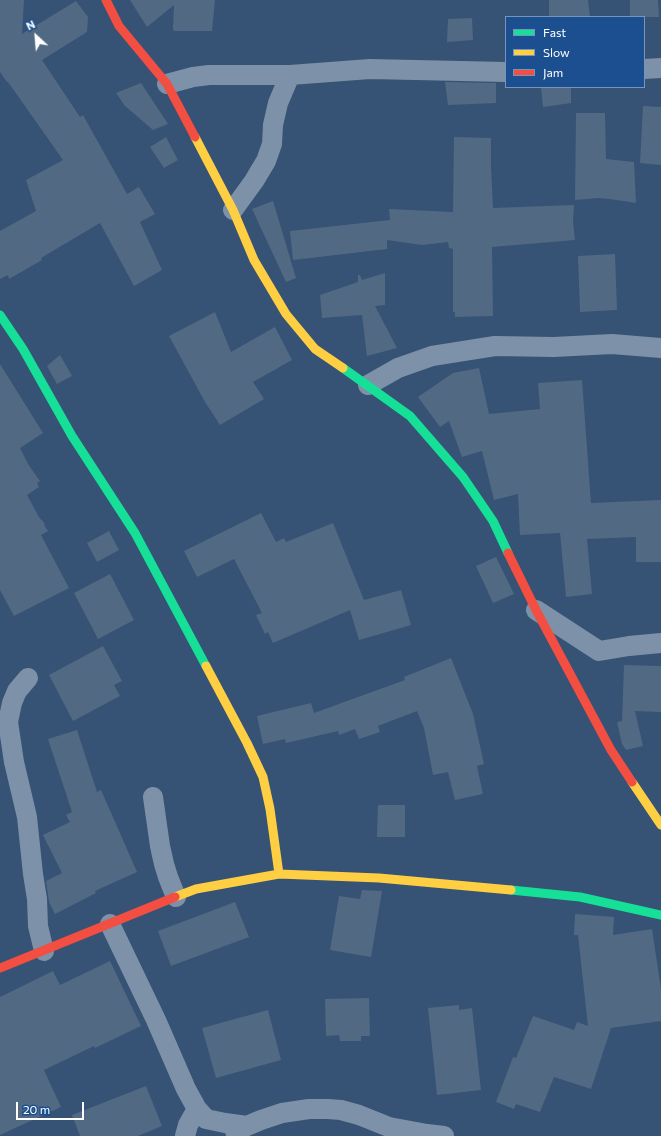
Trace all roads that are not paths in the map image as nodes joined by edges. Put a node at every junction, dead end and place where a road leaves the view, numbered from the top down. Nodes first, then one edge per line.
1 (106, 0) edge
2 (661, 68) edge
3 (645, 69) edge
4 (505, 72) edge
5 (290, 75) junction
6 (167, 84) junction
7 (233, 210) junction
8 (0, 315) edge
9 (661, 348) edge
10 (368, 385) junction
11 (536, 610) junction
12 (661, 643) edge
13 (28, 678) dead end
14 (153, 797) dead end
15 (661, 825) edge
16 (279, 874) junction
17 (176, 897) junction
18 (661, 915) edge
19 (110, 924) junction
20 (44, 951) junction
21 (0, 968) edge
22 (197, 1109) junction
23 (247, 1126) junction
24 (185, 1136) edge
25 (223, 1136) edge
26 (444, 1136) edge

1 - 6 street
2 - 3 street
4 - 5 street
5 - 6 street
5 - 7 street
6 - 7 street
7 - 10 street
8 - 16 street
9 - 10 street
10 - 11 street
11 - 12 street
11 - 15 street
13 - 20 street
14 - 17 street
16 - 17 street
16 - 18 street
17 - 19 street
19 - 20 street
19 - 22 street
20 - 21 street
22 - 23 street
22 - 24 street
23 - 25 street
23 - 26 street

